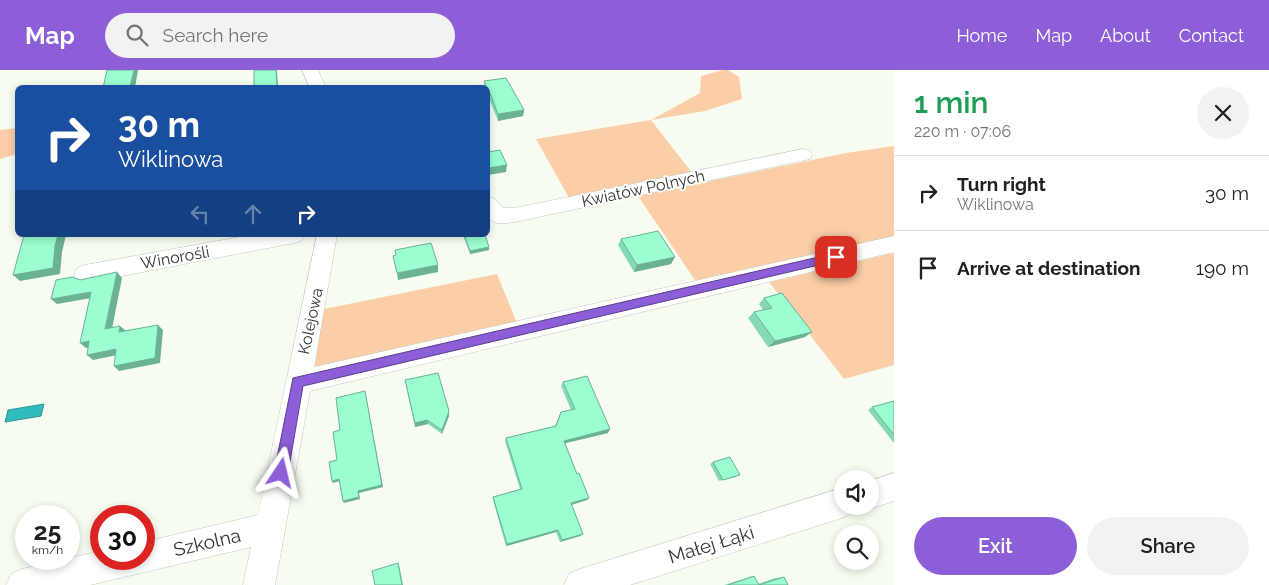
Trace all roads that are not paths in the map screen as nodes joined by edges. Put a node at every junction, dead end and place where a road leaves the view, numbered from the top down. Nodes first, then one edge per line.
1 (310, 70) edge
2 (317, 85) edge
3 (803, 155) dead end
4 (490, 206) edge
5 (283, 237) edge
6 (327, 237) edge
7 (894, 244) edge
8 (85, 274) dead end
9 (298, 382) junction
10 (894, 487) edge
11 (879, 491) edge
12 (834, 506) edge
13 (271, 527) junction
14 (155, 554) edge
15 (90, 569) edge
16 (22, 585) edge
17 (260, 585) edge
18 (580, 585) edge

1 - 2 street
3 - 4 street, Kwiatów Polnych
5 - 8 street, Winorośli
6 - 9 street, Kolejowa
7 - 9 street
9 - 13 street, Kolejowa
10 - 11 street
12 - 18 street, Małej Łąki
13 - 14 street, Szkolna
13 - 17 street, Kolejowa
15 - 16 street

